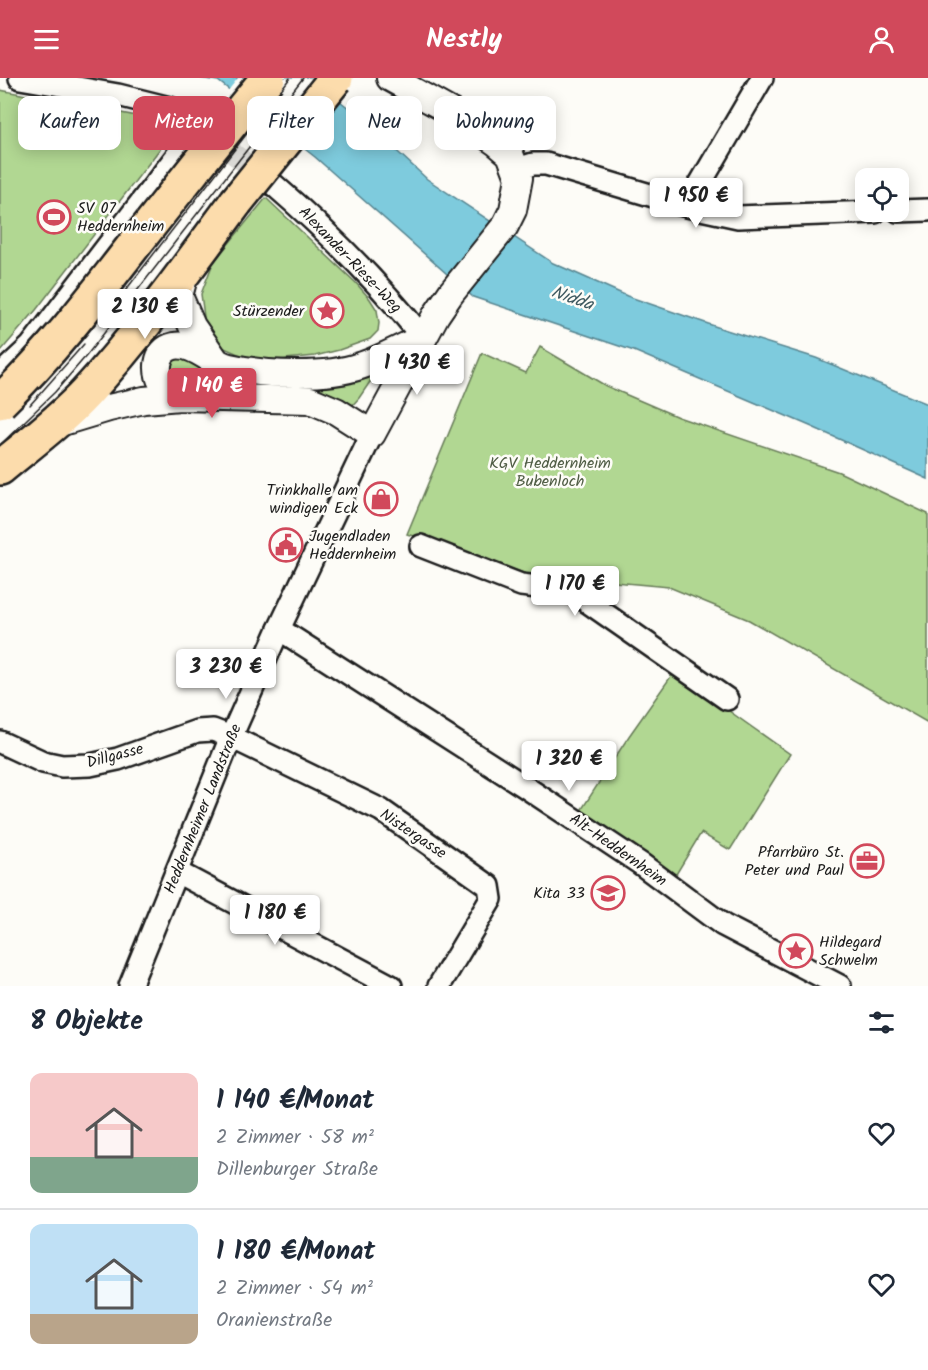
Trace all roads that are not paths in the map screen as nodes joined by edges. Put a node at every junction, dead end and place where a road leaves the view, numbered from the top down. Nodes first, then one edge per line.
1 (20, 78) edge
2 (268, 78) edge
3 (336, 78) edge
4 (390, 78) edge
5 (762, 78) edge
6 (517, 169) junction
7 (274, 185) tunnel mouth
8 (687, 206) junction
9 (928, 210) edge
10 (909, 211) edge
11 (855, 213) edge
12 (186, 269) junction
13 (423, 338) junction
14 (218, 362) junction
15 (0, 375) edge
16 (180, 397) junction
17 (0, 402) edge
18 (52, 425) junction
19 (372, 434) junction
20 (0, 468) edge
21 (421, 546) dead end
22 (279, 629) junction
23 (727, 699) dead end
24 (231, 738) junction
25 (0, 742) edge
26 (177, 872) junction
27 (130, 986) edge
28 (392, 986) edge
29 (440, 986) edge
30 (840, 986) edge

1 - 15 street
2 - 17 main road, bridge
3 - 12 main road, bridge
4 - 6 street
5 - 8 street
6 - 8 street
6 - 13 street, Heddernheimer Landstraße
7 - 13 street, Alexander-Riese-Weg
8 - 11 street
9 - 10 street
12 - 14 street
12 - 18 main road
13 - 14 street
13 - 19 street, Heddernheimer Landstraße
14 - 16 street
16 - 18 street
16 - 19 street
18 - 20 main road
19 - 22 street, Heddernheimer Landstraße
21 - 23 street
22 - 24 street, Heddernheimer Landstraße
22 - 30 street, Alt-Heddernheim
24 - 25 street, Dillgasse
24 - 26 street, Heddernheimer Landstraße
24 - 29 street, Nistergasse
26 - 27 street, Heddernheimer Landstraße
26 - 28 street

